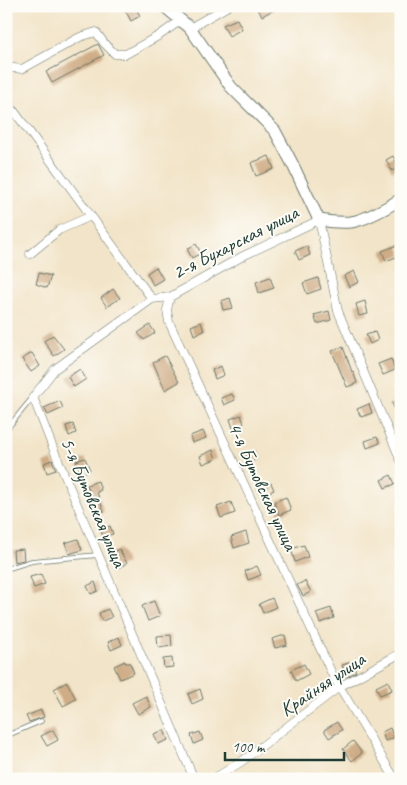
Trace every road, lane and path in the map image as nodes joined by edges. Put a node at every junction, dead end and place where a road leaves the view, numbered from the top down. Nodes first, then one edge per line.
1 (164, 6) edge
2 (228, 6) edge
3 (181, 20) junction
4 (190, 28) junction
5 (6, 67) edge
6 (6, 100) edge
7 (401, 199) edge
8 (91, 216) junction
9 (319, 220) junction
10 (30, 254) dead end
11 (170, 297) junction
12 (152, 299) junction
13 (33, 397) junction
14 (6, 430) edge
15 (401, 461) edge
16 (99, 555) junction
17 (6, 569) edge
18 (401, 653) edge
19 (339, 687) junction
20 (41, 721) dead end
21 (6, 736) edge
22 (194, 779) edge
23 (213, 779) edge
24 (395, 779) edge

1 - 3 street
2 - 4 street
3 - 4 street
3 - 5 street
4 - 9 street
6 - 8 street
7 - 9 street, 2-я Бухарская улица
8 - 10 street
8 - 12 street
9 - 11 street, 2-я Бухарская улица
9 - 15 street
11 - 12 street
11 - 19 street, 4-я Бутовская улица
12 - 13 street
13 - 14 lane
13 - 16 street, 5-я Бутовская улица
16 - 17 lane
16 - 22 street, 5-я Бутовская улица
18 - 19 street, Крайняя улица
19 - 23 street, Крайняя улица
19 - 24 street, 4-я Бутовская улица
20 - 21 lane

